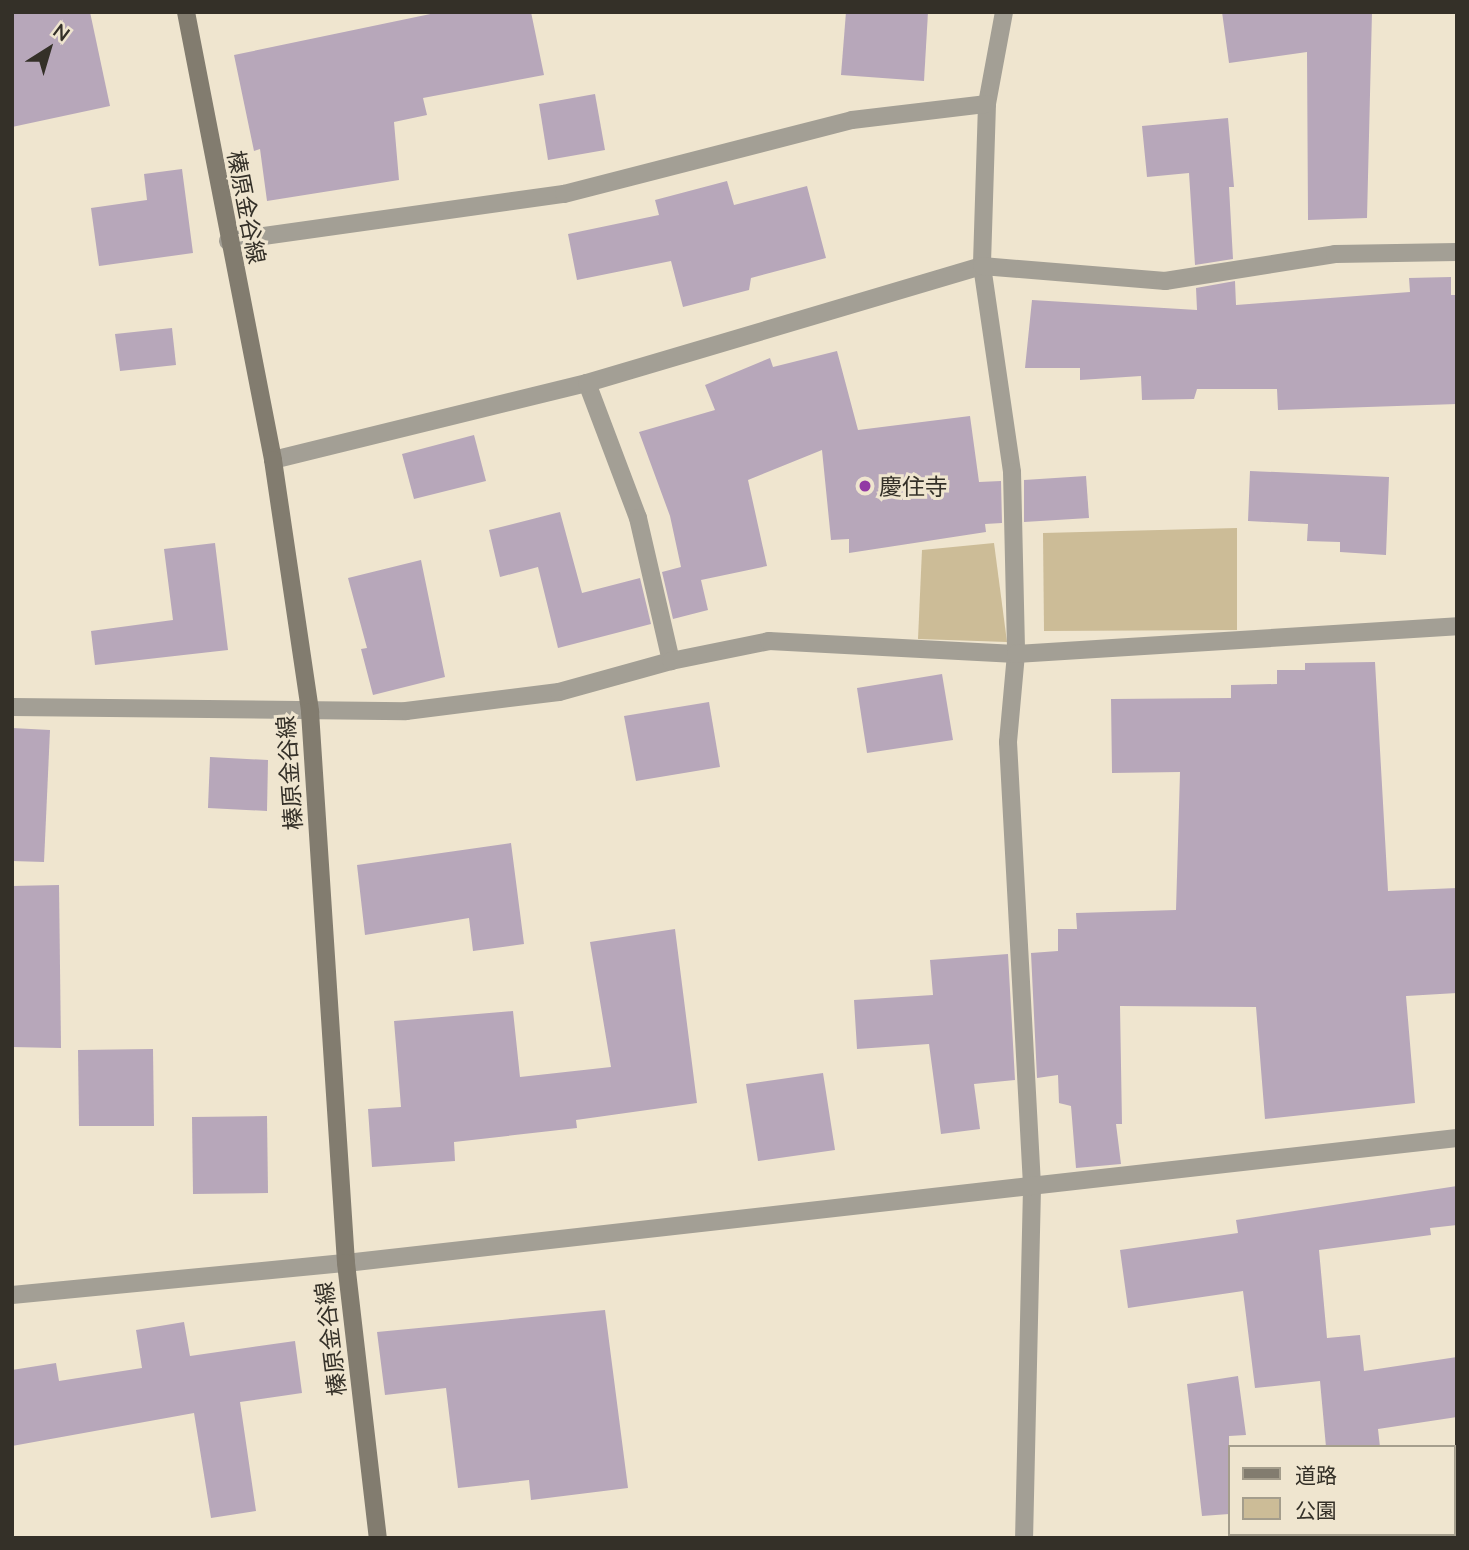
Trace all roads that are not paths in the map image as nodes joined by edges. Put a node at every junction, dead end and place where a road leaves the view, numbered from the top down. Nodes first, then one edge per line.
1 (186, 12) edge
2 (1004, 12) edge
3 (987, 104) junction
4 (228, 241) junction
5 (1457, 252) edge
6 (982, 266) junction
7 (587, 383) junction
8 (273, 460) junction
9 (1457, 626) edge
10 (1016, 654) junction
11 (671, 661) junction
12 (12, 707) edge
13 (310, 712) junction
14 (1457, 1138) edge
15 (1032, 1188) junction
16 (346, 1263) junction
17 (12, 1295) edge
18 (378, 1538) edge
19 (1024, 1538) edge

1 - 4 main road, 榛原金谷線
2 - 3 street
3 - 4 street
3 - 6 street
4 - 8 main road, 榛原金谷線
5 - 6 street
6 - 7 street
6 - 10 street
7 - 8 street
7 - 11 street
8 - 13 main road, 榛原金谷線
9 - 10 street
10 - 11 street
10 - 15 street
11 - 13 street
12 - 13 street
13 - 16 main road, 榛原金谷線
14 - 15 street
15 - 16 street
15 - 19 street
16 - 17 street
16 - 18 main road, 榛原金谷線

